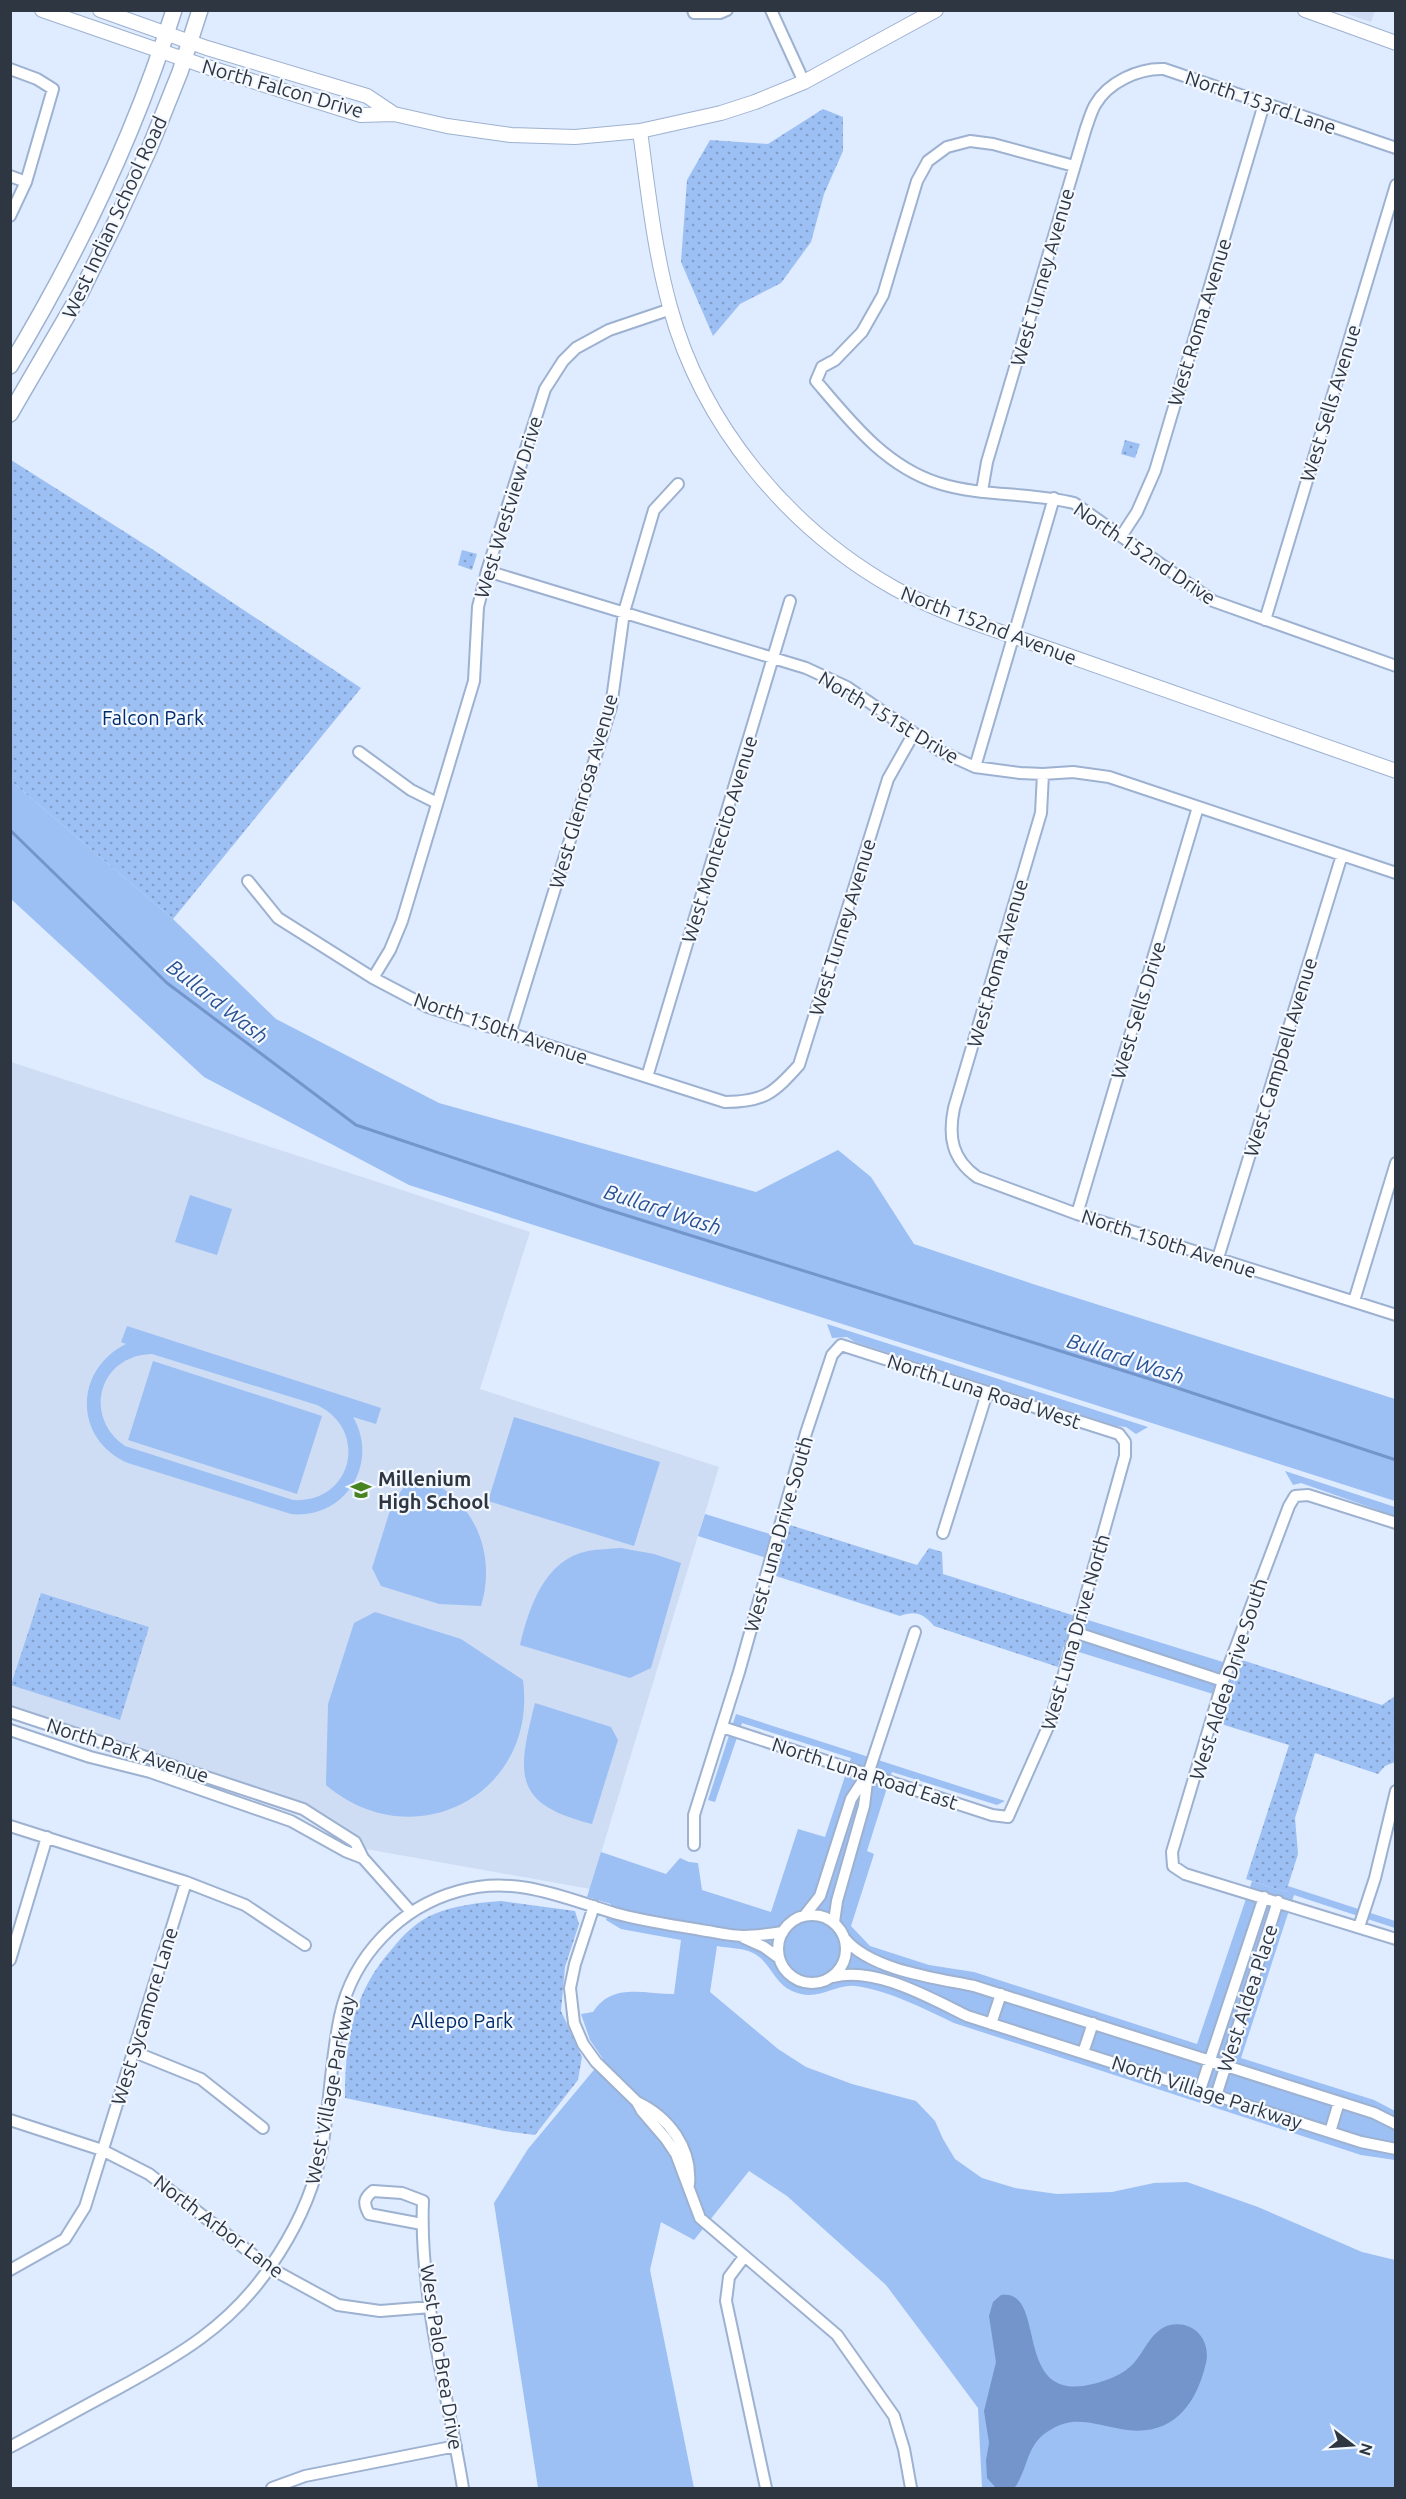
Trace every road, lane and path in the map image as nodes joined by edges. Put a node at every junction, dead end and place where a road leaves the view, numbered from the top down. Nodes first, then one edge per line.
1 (42, 10) edge
2 (100, 10) edge
3 (174, 10) edge
4 (200, 10) edge
5 (727, 10) edge
6 (771, 10) edge
7 (936, 10) edge
8 (1305, 10) edge
9 (694, 12) edge
10 (78, 16) edge
11 (179, 38) junction
12 (1395, 43) edge
13 (172, 55) junction
14 (10, 69) edge
15 (1126, 77) joint
16 (804, 82) junction
17 (1264, 104) junction
18 (394, 114) junction
19 (640, 131) junction
20 (1395, 148) edge
21 (1074, 166) junction
22 (10, 176) edge
23 (26, 182) junction
24 (1395, 185) edge
25 (10, 216) edge
26 (670, 309) junction
27 (10, 366) edge
28 (10, 414) edge
29 (678, 484) dead end
30 (982, 491) junction
31 (1054, 498) junction
32 (1122, 535) junction
33 (487, 571) junction
34 (790, 601) dead end
35 (624, 612) junction
36 (1265, 620) junction
37 (1013, 637) junction
38 (773, 658) junction
39 (1395, 666) edge
40 (914, 733) junction
41 (359, 752) dead end
42 (975, 767) junction
43 (1395, 771) edge
44 (1043, 774) junction
45 (437, 803) junction
46 (1198, 807) junction
47 (1342, 855) junction
48 (1395, 873) edge
49 (248, 881) dead end
50 (373, 978) junction
51 (510, 1034) junction
52 (647, 1077) junction
53 (750, 1102) joint
54 (954, 1152) joint
55 (1395, 1163) edge
56 (1077, 1214) junction
57 (1218, 1258) junction
58 (1354, 1301) junction
59 (1395, 1315) edge
60 (841, 1345) joint
61 (987, 1393) junction
62 (1125, 1442) joint
63 (1395, 1523) edge
64 (943, 1533) dead end
65 (915, 1632) dead end
66 (1077, 1633) junction
67 (1223, 1681) junction
68 (10, 1712) edge
69 (722, 1727) junction
70 (10, 1730) edge
71 (868, 1774) junction
72 (246, 1789) junction
73 (1395, 1791) edge
74 (240, 1804) junction
75 (1008, 1817) joint
76 (10, 1826) edge
77 (47, 1838) junction
78 (694, 1845) dead end
79 (363, 1858) junction
80 (186, 1882) junction
81 (1264, 1897) junction
82 (1278, 1901) junction
83 (594, 1906) junction
84 (411, 1912) junction
85 (805, 1915) junction
86 (834, 1922) junction
87 (1359, 1928) junction
88 (783, 1932) junction
89 (741, 1936) junction
90 (845, 1939) junction
91 (1395, 1939) edge
92 (305, 1945) dead end
93 (779, 1959) junction
94 (10, 1960) edge
95 (832, 1977) junction
96 (1001, 1994) junction
97 (1093, 2023) junction
98 (991, 2024) junction
99 (132, 2051) junction
100 (1083, 2053) junction
101 (1210, 2061) junction
102 (1226, 2066) junction
103 (1200, 2090) junction
104 (1216, 2096) junction
105 (1339, 2102) junction
106 (10, 2120) edge
107 (1395, 2124) edge
108 (262, 2128) dead end
109 (1330, 2132) junction
110 (1395, 2149) edge
111 (102, 2150) junction
112 (422, 2224) junction
113 (744, 2257) junction
114 (270, 2268) junction
115 (10, 2270) edge
116 (431, 2307) junction
117 (456, 2446) junction
118 (10, 2447) edge
119 (272, 2488) edge
120 (463, 2488) edge
121 (766, 2488) edge
122 (911, 2488) edge

1 - 10 street, North Falcon Drive
2 - 11 street, North Falcon Drive
3 - 11 main road, West Indian School Road
4 - 11 main road, West Indian School Road
5 - 9 street
6 - 16 street
7 - 16 street, North Falcon Drive
8 - 12 street
10 - 13 street, North Falcon Drive
11 - 13 main road, West Indian School Road
11 - 13 main road, West Indian School Road
11 - 18 street, North Falcon Drive
13 - 18 street, North Falcon Drive
13 - 27 main road, West Indian School Road
13 - 28 main road, West Indian School Road
14 - 23 street
15 - 17 street, North 153rd Lane
15 - 21 street, West Turney Avenue
16 - 19 street, North Falcon Drive
17 - 20 street, North 153rd Lane
17 - 32 street, West Roma Avenue
18 - 19 street, North Falcon Drive
19 - 26 street, North 152nd Avenue
21 - 30 street, West Turney Avenue
21 - 30 street, North 152nd Drive
22 - 23 street
23 - 25 street
24 - 36 street, West Sells Avenue
26 - 33 street, West Westview Drive
26 - 37 street, North 152nd Avenue
29 - 35 street, West Glenrosa Avenue
30 - 31 street, North 152nd Drive
31 - 32 street, North 152nd Drive
31 - 37 street
32 - 36 street, North 152nd Drive
33 - 35 street, North 151st Drive
33 - 45 street, West Westview Drive
34 - 38 street, West Montecito Avenue
35 - 38 street, North 151st Drive
35 - 51 street, West Glenrosa Avenue
36 - 39 street, North 152nd Drive
37 - 42 street
37 - 43 street, North 152nd Avenue
38 - 40 street, North 151st Drive
38 - 52 street, West Montecito Avenue
40 - 42 street, North 151st Drive
40 - 53 street, West Turney Avenue
41 - 45 street
42 - 44 street, North 151st Drive
44 - 46 street, North 151st Drive
44 - 54 street, West Roma Avenue
45 - 50 street, West Westview Drive
46 - 47 street, North 151st Drive
46 - 56 street, West Sells Drive
47 - 48 street, North 151st Drive
47 - 57 street, West Campbell Avenue
49 - 50 street, North 150th Avenue
50 - 51 street, North 150th Avenue
51 - 52 street, North 150th Avenue
52 - 53 street, North 150th Avenue
54 - 56 street, North 150th Avenue
55 - 58 street
56 - 57 street, North 150th Avenue
57 - 58 street, North 150th Avenue
58 - 59 street, North 150th Avenue
60 - 61 street, North Luna Road West
60 - 69 street, West Luna Drive South
61 - 62 street, North Luna Road West
61 - 64 street
62 - 66 street, West Luna Drive North
63 - 67 street, West Aldea Drive South
65 - 71 street
66 - 67 street
66 - 75 street, West Luna Drive North
67 - 81 street, West Aldea Drive South
68 - 72 street, North Park Avenue
69 - 71 street, North Luna Road East
69 - 78 street, West Luna Drive South
70 - 74 street, North Park Avenue
71 - 75 street, North Luna Road East
71 - 85 street
71 - 86 street
72 - 74 street
72 - 79 street, North Park Avenue
73 - 87 street
74 - 79 street, North Park Avenue
76 - 77 street
77 - 80 street
77 - 94 street
79 - 84 street, North Park Avenue
80 - 92 street
80 - 99 street, West Sycamore Lane
81 - 82 street
81 - 101 street, West Aldea Place
82 - 87 street
82 - 102 street, West Aldea Place
83 - 84 street, West Village Parkway
83 - 89 street, West Village Parkway
83 - 113 street
84 - 114 street, West Village Parkway
85 - 86 street
85 - 88 street
86 - 90 street
87 - 91 street
88 - 89 street, West Village Parkway
88 - 93 street
89 - 93 street, West Village Parkway
90 - 95 street
90 - 96 street, North Village Parkway
93 - 95 street
95 - 98 street, North Village Parkway
96 - 97 street, North Village Parkway
96 - 98 street
97 - 100 street
97 - 101 street, North Village Parkway
98 - 100 street, North Village Parkway
99 - 108 street
99 - 111 street, West Sycamore Lane
100 - 103 street, North Village Parkway
101 - 102 street, North Village Parkway
101 - 103 street, West Aldea Place
102 - 104 street, West Aldea Place
102 - 105 street, North Village Parkway
103 - 104 street, North Village Parkway
104 - 109 street, North Village Parkway
105 - 107 street, North Village Parkway
105 - 109 street
106 - 111 street, North Arbor Lane
109 - 110 street, North Village Parkway
111 - 114 street, North Arbor Lane
111 - 115 street, West Sycamore Lane
112 - 112 street, West Palo Brea Drive
112 - 116 street, West Palo Brea Drive
113 - 121 street
113 - 122 street
114 - 116 street, North Arbor Lane
114 - 118 street, West Village Parkway
116 - 117 street, West Palo Brea Drive
117 - 119 street
117 - 120 street, West Palo Brea Drive

